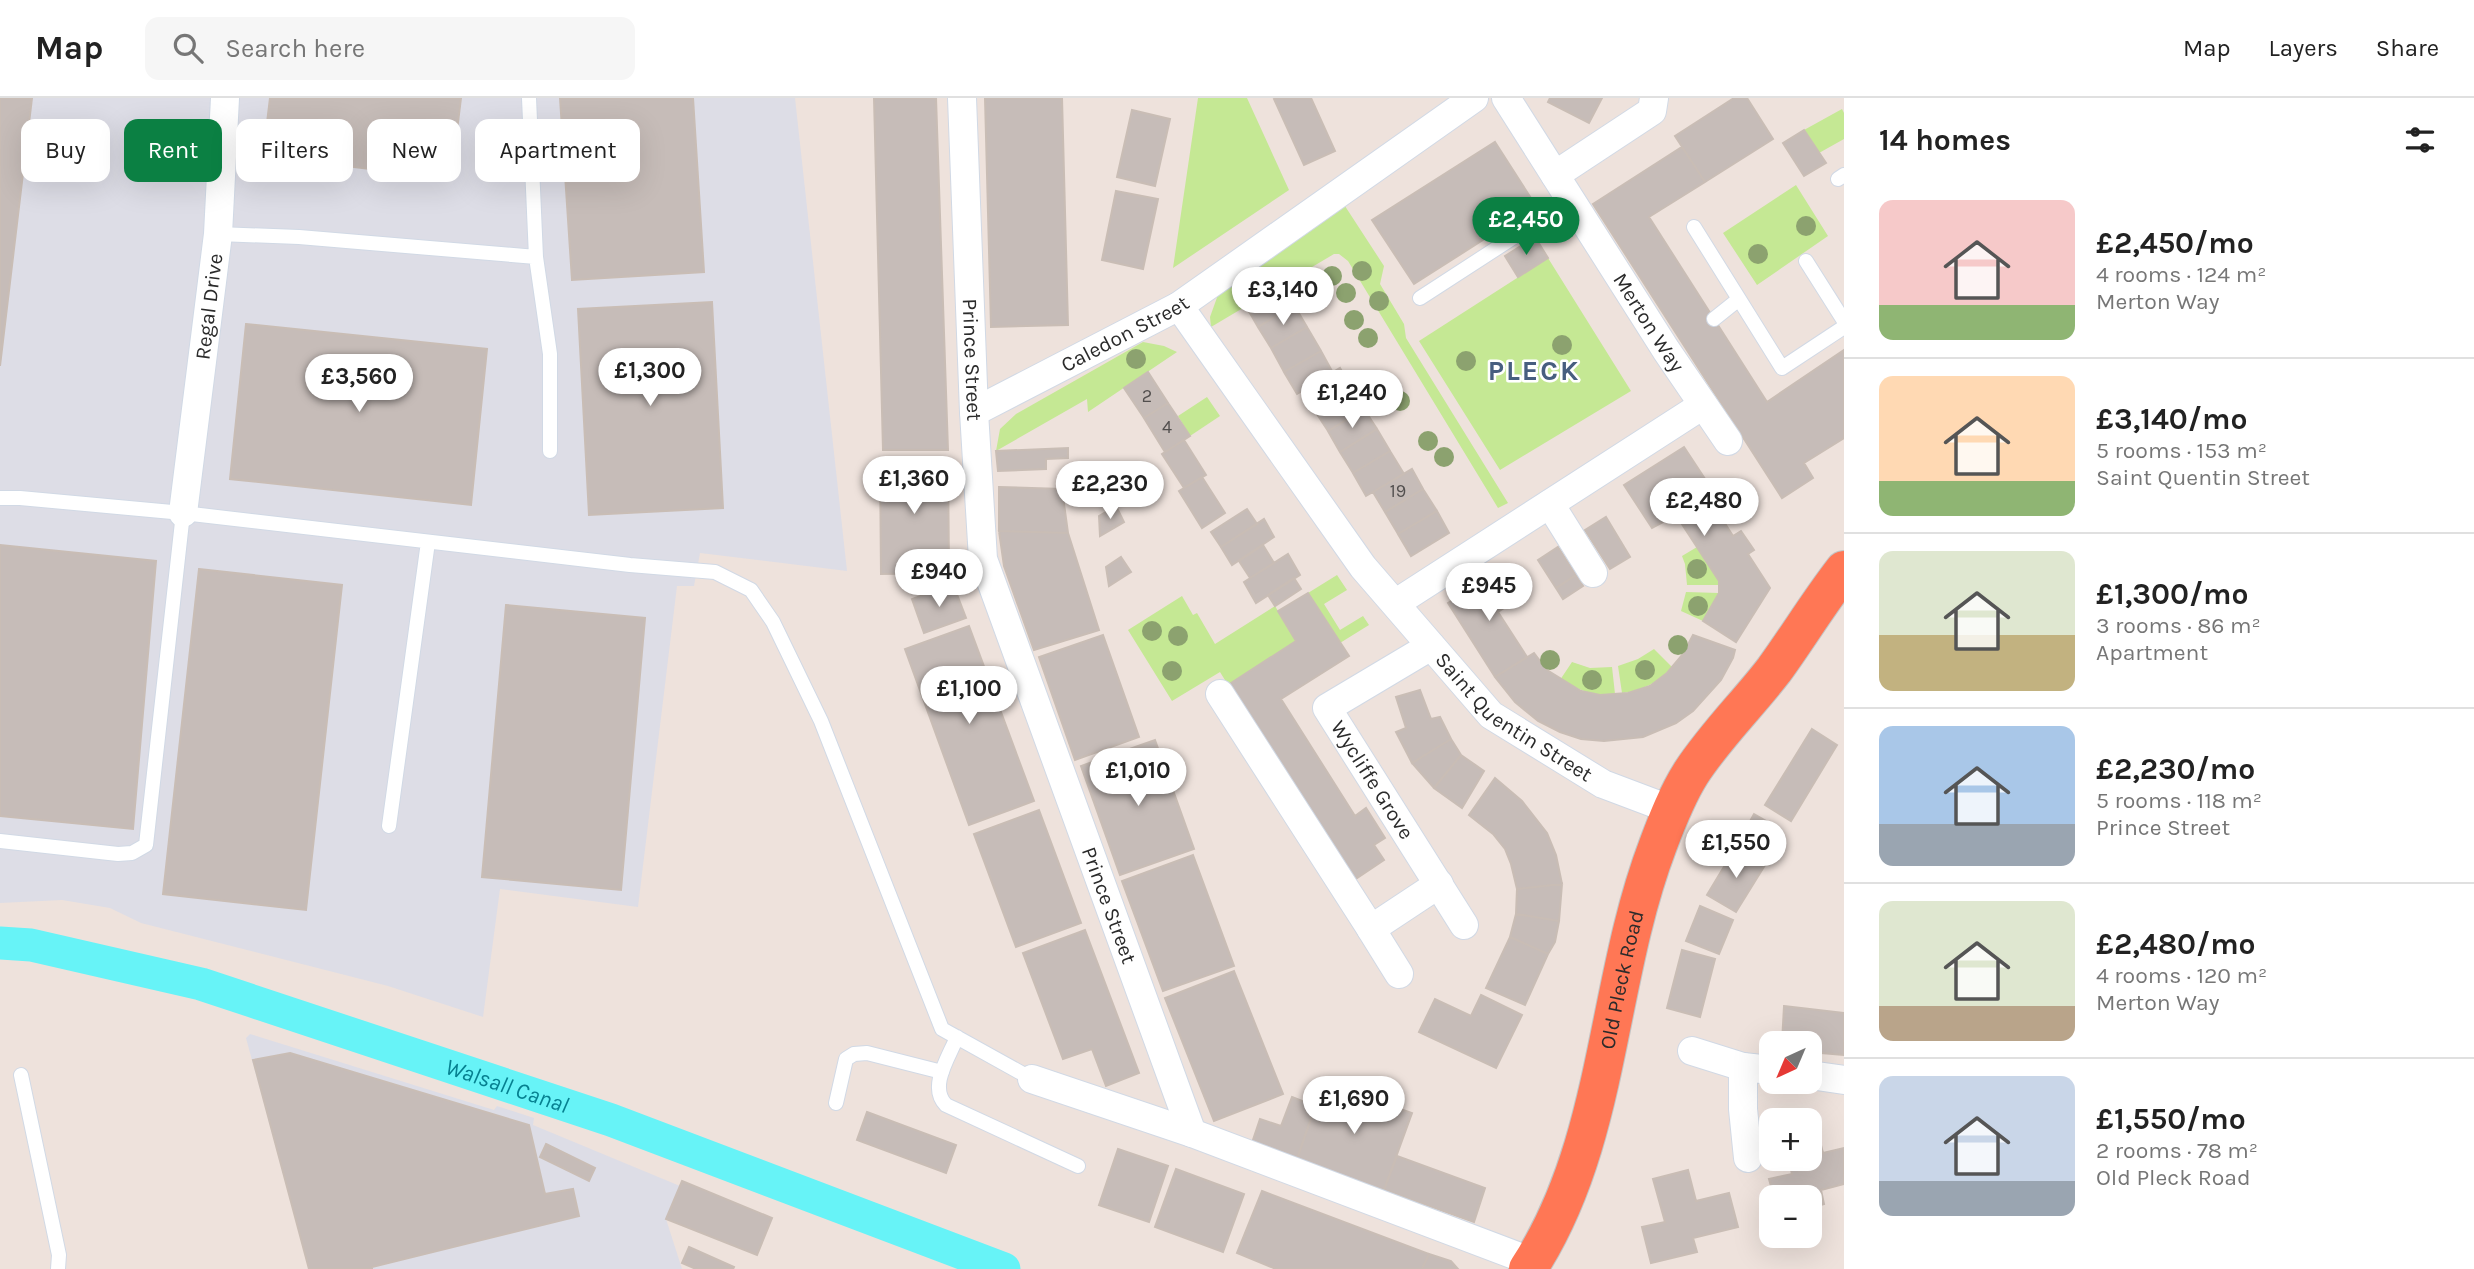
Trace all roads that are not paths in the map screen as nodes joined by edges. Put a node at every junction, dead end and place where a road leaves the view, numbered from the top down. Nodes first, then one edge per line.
1 (225, 98) edge
2 (529, 98) edge
3 (962, 98) edge
4 (1474, 98) edge
5 (1506, 98) edge
6 (1654, 98) edge
7 (1555, 175) junction
8 (1571, 200) junction
9 (1694, 227) dead end
10 (218, 234) junction
11 (536, 257) junction
12 (1806, 261) dead end
13 (1420, 298) dead end
14 (1739, 299) junction
15 (1180, 306) junction
16 (1714, 318) dead end
17 (1844, 321) edge
18 (1844, 327) edge
19 (1703, 405) junction
20 (974, 412) junction
21 (1728, 440) dead end
22 (550, 451) dead end
23 (0, 498) edge
24 (1550, 504) junction
25 (183, 513) junction
26 (428, 542) junction
27 (1844, 570) edge
28 (1593, 573) dead end
29 (1396, 603) junction
30 (1431, 646) junction
31 (1220, 694) dead end
32 (1672, 810) junction
33 (389, 826) dead end
34 (0, 841) edge
35 (1439, 884) junction
36 (1464, 925) dead end
37 (1371, 929) junction
38 (1399, 974) dead end
39 (957, 1037) junction
40 (1692, 1051) dead end
41 (1743, 1067) junction
42 (1759, 1069) edge
43 (942, 1072) junction
44 (21, 1075) dead end
45 (1822, 1077) edge
46 (1032, 1079) joint
47 (1844, 1080) edge
48 (836, 1103) dead end
49 (1192, 1133) junction
50 (1748, 1158) dead end
51 (1078, 1166) dead end
52 (1530, 1265) edge
53 (58, 1269) edge

1 - 10 street, Regal Drive
2 - 11 lane
3 - 20 street, Prince Street
4 - 15 street, Caledon Street
5 - 7 street, Merton Way
6 - 7 street
7 - 8 street, Merton Way
8 - 13 lane
8 - 19 street, Merton Way
9 - 14 lane
10 - 11 lane
10 - 25 street, Regal Drive
11 - 22 lane
12 - 17 lane
14 - 16 lane
14 - 18 lane
15 - 20 street, Caledon Street
15 - 29 street, Saint Quentin Street
19 - 21 street, Merton Way
19 - 24 street
20 - 49 street, Prince Street
23 - 25 lane
24 - 28 street
24 - 29 street
25 - 26 lane
25 - 34 lane
26 - 33 lane
26 - 39 lane
27 - 32 highway, Old Pleck Road
29 - 30 street, Saint Quentin Street
30 - 32 street, Saint Quentin Street
30 - 35 street, Wycliffe Grove
31 - 37 street
32 - 52 highway, Old Pleck Road
35 - 36 street, Wycliffe Grove
35 - 37 street
37 - 38 street
39 - 43 lane
39 - 46 lane
40 - 41 street
41 - 42 street
41 - 50 street
43 - 48 lane
43 - 51 lane
44 - 53 lane
45 - 47 street
46 - 49 street
49 - 52 street

